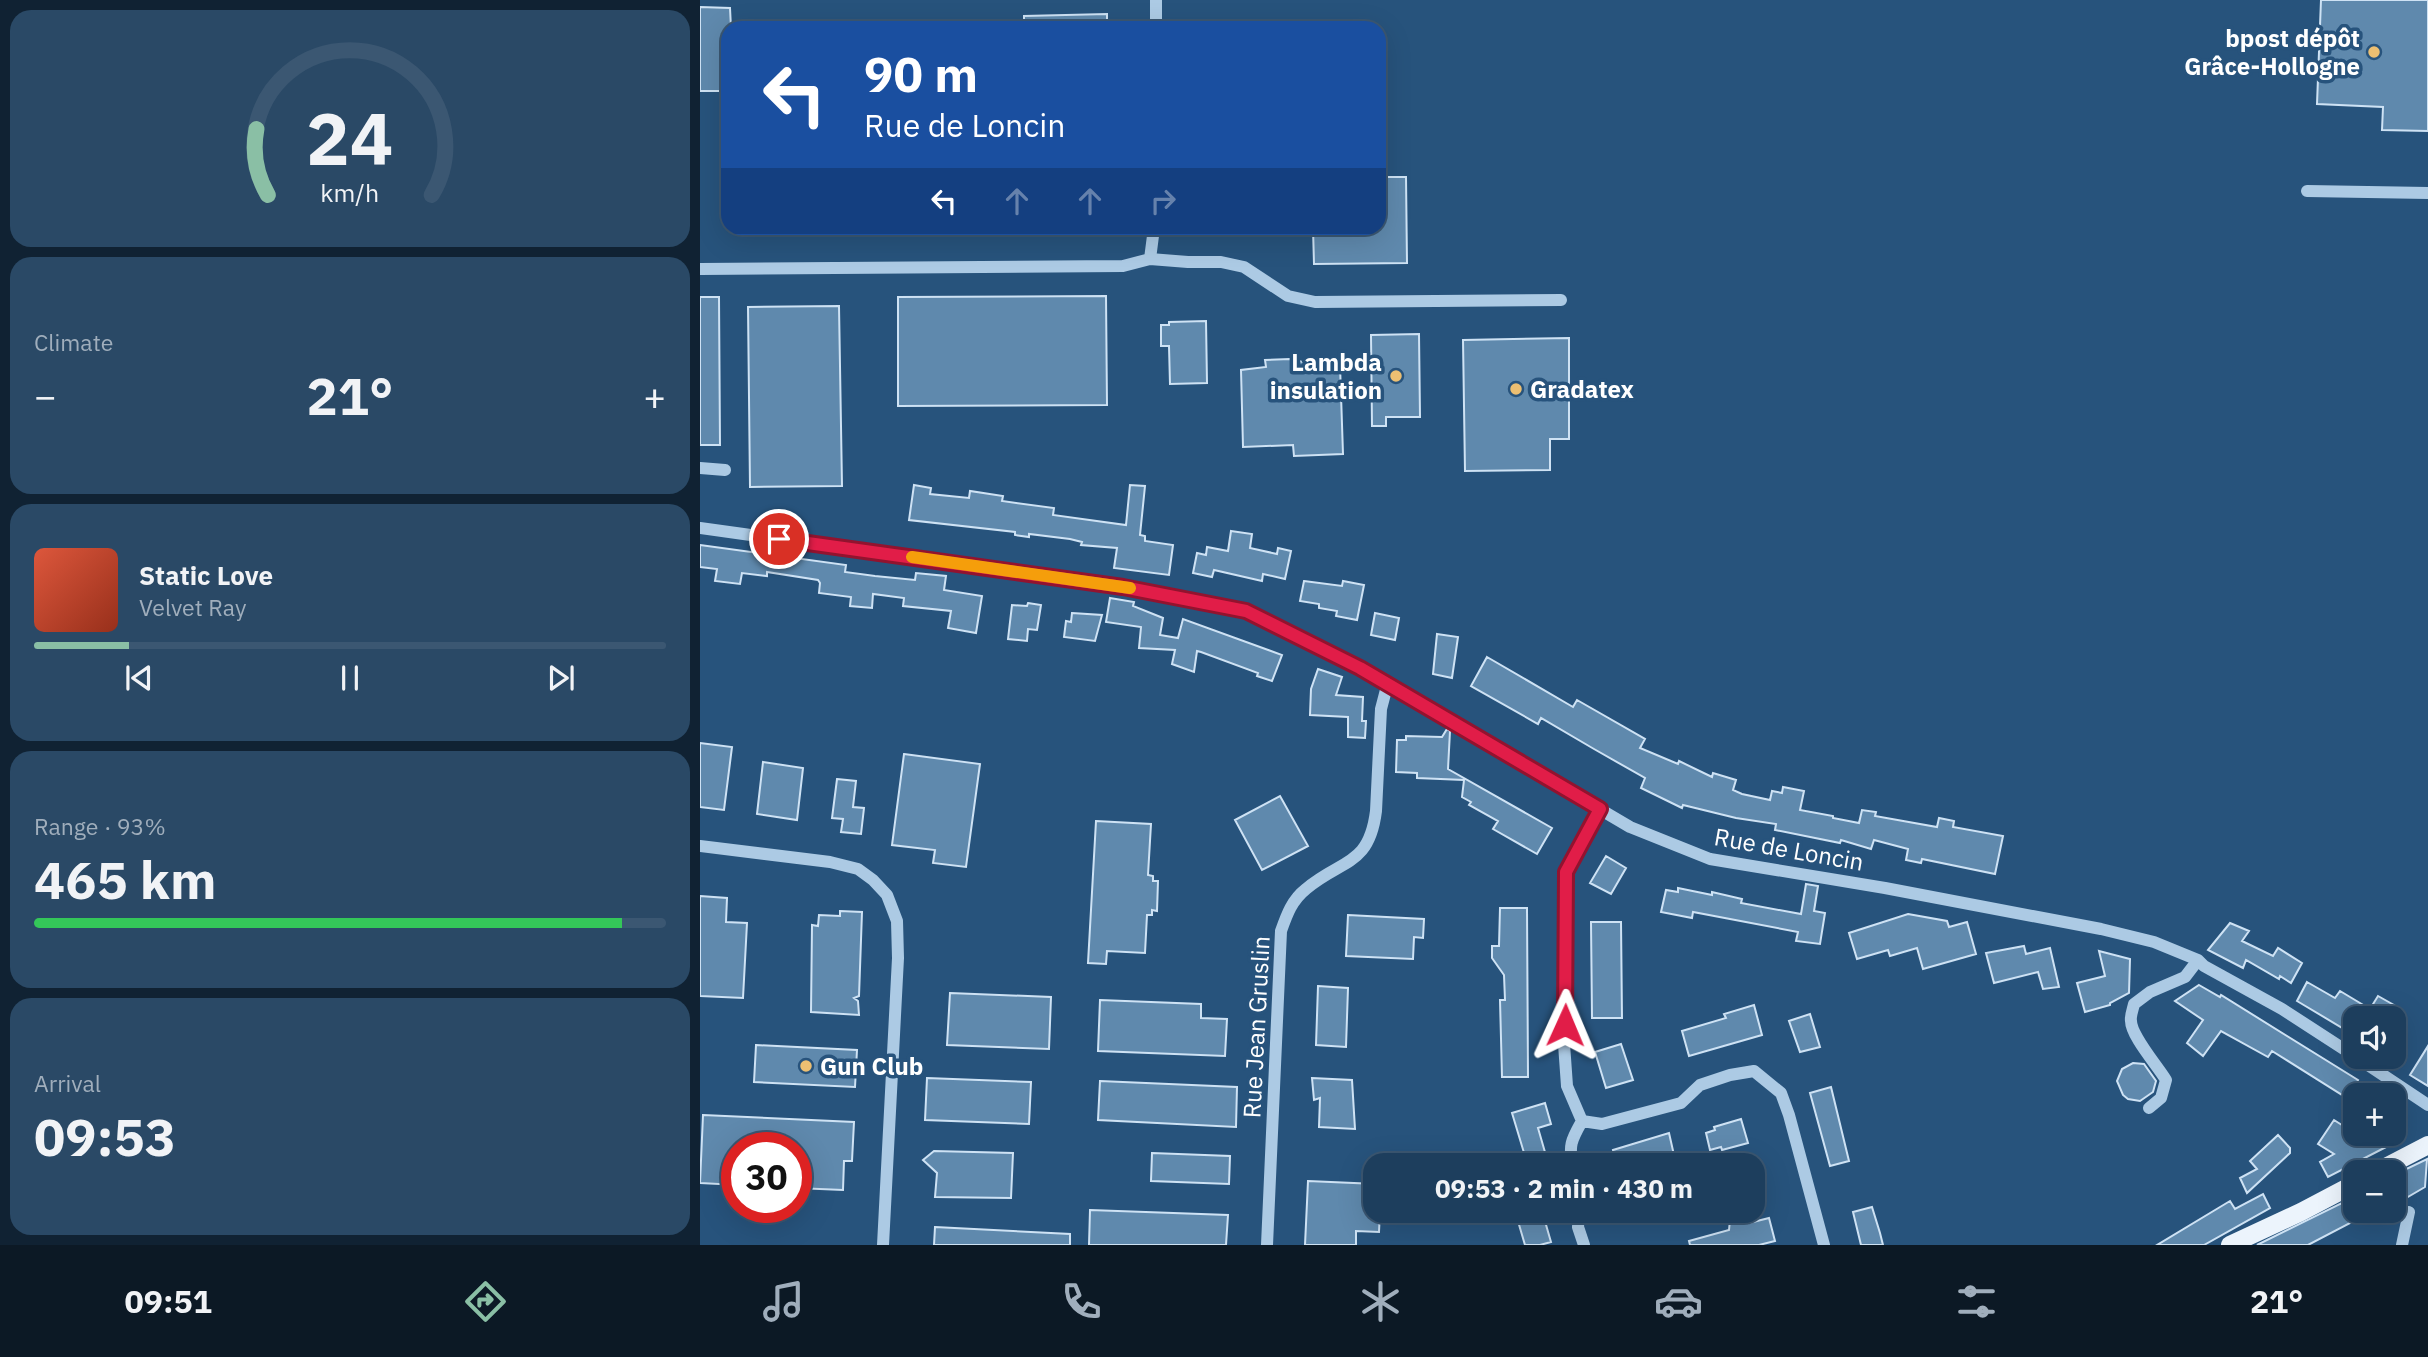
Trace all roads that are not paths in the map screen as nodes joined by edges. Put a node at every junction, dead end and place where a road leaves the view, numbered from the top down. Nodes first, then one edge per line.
1 (1156, 0) edge
2 (1156, 21) edge
3 (2307, 191) dead end
4 (2428, 193) edge
5 (1153, 235) edge
6 (1150, 259) junction
7 (700, 269) edge
8 (1561, 300) dead end
9 (700, 468) edge
10 (725, 470) dead end
11 (700, 528) edge
12 (1387, 685) junction
13 (1600, 809) junction
14 (700, 846) edge
15 (2198, 960) junction
16 (2343, 1049) edge
17 (2374, 1069) edge
18 (2428, 1105) edge
19 (2149, 1108) dead end
20 (1582, 1121) junction
21 (2428, 1145) edge
22 (1570, 1153) edge
23 (2399, 1160) edge
24 (2343, 1190) edge
25 (2409, 1212) dead end
26 (1578, 1223) edge
27 (883, 1245) edge
28 (1267, 1245) edge
29 (1584, 1245) edge
30 (1824, 1245) edge
31 (2230, 1245) edge
32 (2402, 1245) edge

1 - 2 street
3 - 4 street
5 - 6 street
6 - 7 street
6 - 8 street
9 - 10 street
11 - 12 street, Rue de Loncin
12 - 13 street, Rue de Loncin
12 - 28 street, Rue Jean Gruslin
13 - 15 street, Rue de Loncin
13 - 20 street
14 - 27 street
15 - 16 street, Rue de Loncin
15 - 19 street
17 - 18 street, Rue de Loncin
20 - 22 street
20 - 30 street
21 - 23 main road
24 - 31 main road
25 - 32 street
26 - 29 street

